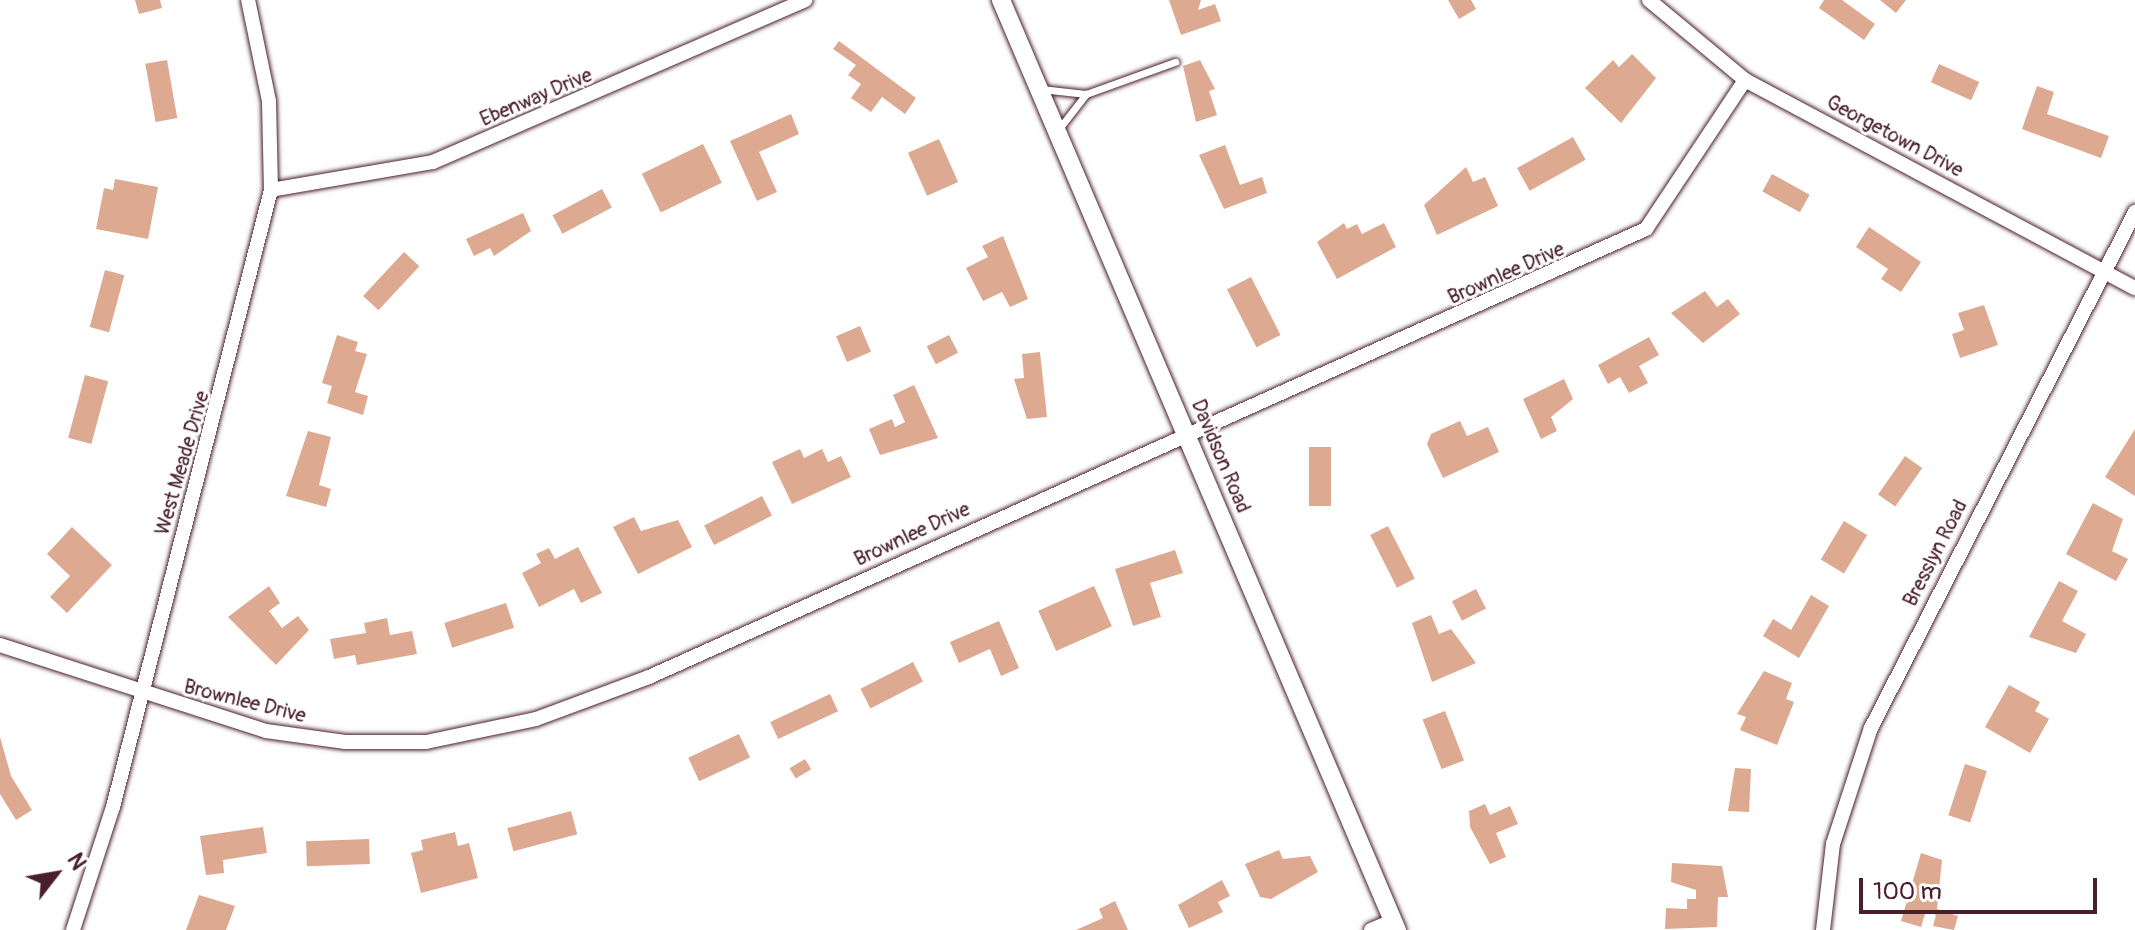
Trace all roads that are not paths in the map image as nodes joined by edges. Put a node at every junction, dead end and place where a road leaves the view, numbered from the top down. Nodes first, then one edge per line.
1 (248, 0) edge
2 (805, 0) edge
3 (1001, 0) edge
4 (1649, 0) edge
5 (1175, 62) dead end
6 (1745, 80) junction
7 (1039, 89) junction
8 (1086, 94) junction
9 (1057, 131) junction
10 (271, 190) junction
11 (2135, 212) edge
12 (2105, 272) junction
13 (2135, 288) edge
14 (1187, 431) junction
15 (0, 645) edge
16 (138, 694) junction
17 (1394, 926) edge
18 (73, 930) edge
19 (1371, 930) edge
20 (1823, 930) edge

1 - 10 street, West Meade Drive
2 - 10 street, Ebenway Drive
3 - 7 street, Davidson Road
4 - 6 street, Georgetown Drive
5 - 8 lane
6 - 12 street, Georgetown Drive
6 - 14 street, Brownlee Drive
7 - 8 lane
7 - 9 street, Davidson Road
8 - 9 lane
9 - 14 street, Davidson Road
10 - 16 street, West Meade Drive
11 - 12 street, Bresslyn Road
12 - 13 street, Georgetown Drive
12 - 20 street, Bresslyn Road
14 - 16 street, Brownlee Drive
14 - 17 street, Davidson Road
15 - 16 street, Brownlee Drive
16 - 18 street, West Meade Drive
17 - 19 street

